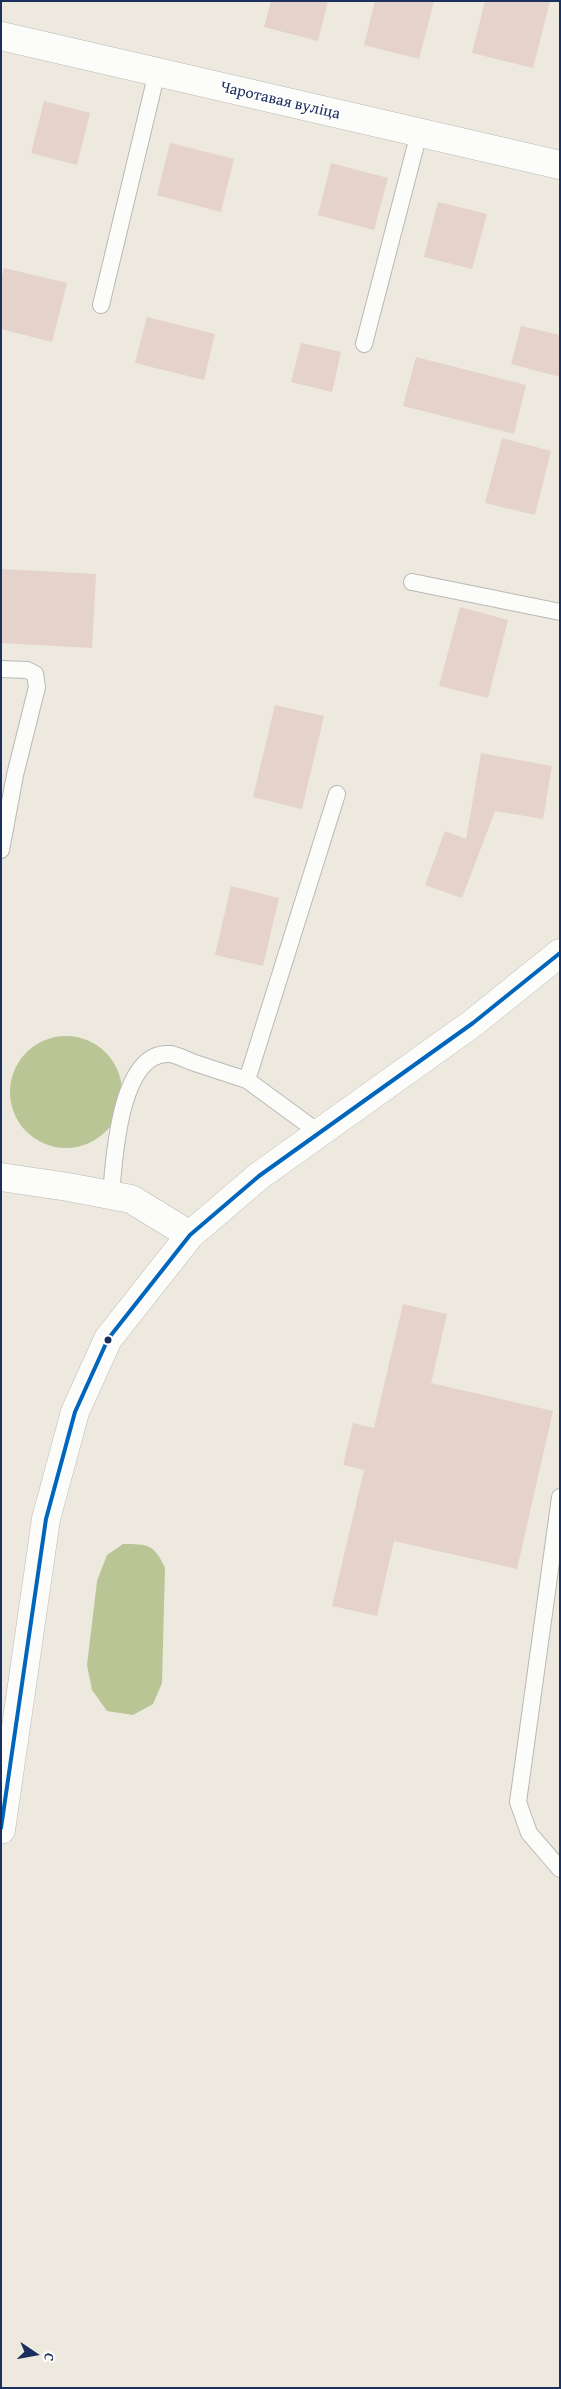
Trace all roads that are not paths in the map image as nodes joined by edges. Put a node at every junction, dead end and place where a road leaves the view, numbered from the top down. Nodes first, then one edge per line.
1 (1, 36) edge
2 (157, 72) junction
3 (419, 133) junction
4 (560, 165) edge
5 (101, 305) dead end
6 (364, 344) dead end
7 (412, 582) dead end
8 (560, 612) edge
9 (1, 669) edge
10 (337, 794) dead end
11 (1, 850) edge
12 (560, 953) edge
13 (247, 1080) junction
14 (318, 1132) junction
15 (1, 1177) edge
16 (110, 1195) junction
17 (190, 1235) junction
18 (560, 1497) edge
19 (1, 1830) edge
20 (560, 1869) edge

1 - 2 street, Чаротавая вуліца
2 - 3 street, Чаротавая вуліца
2 - 5 lane
3 - 4 street, Чаротавая вуліца
3 - 6 lane
7 - 8 lane
9 - 11 lane
10 - 13 lane
12 - 14 street
13 - 14 lane
13 - 16 lane
14 - 17 street
15 - 16 street
16 - 17 street
17 - 19 street
18 - 20 lane

